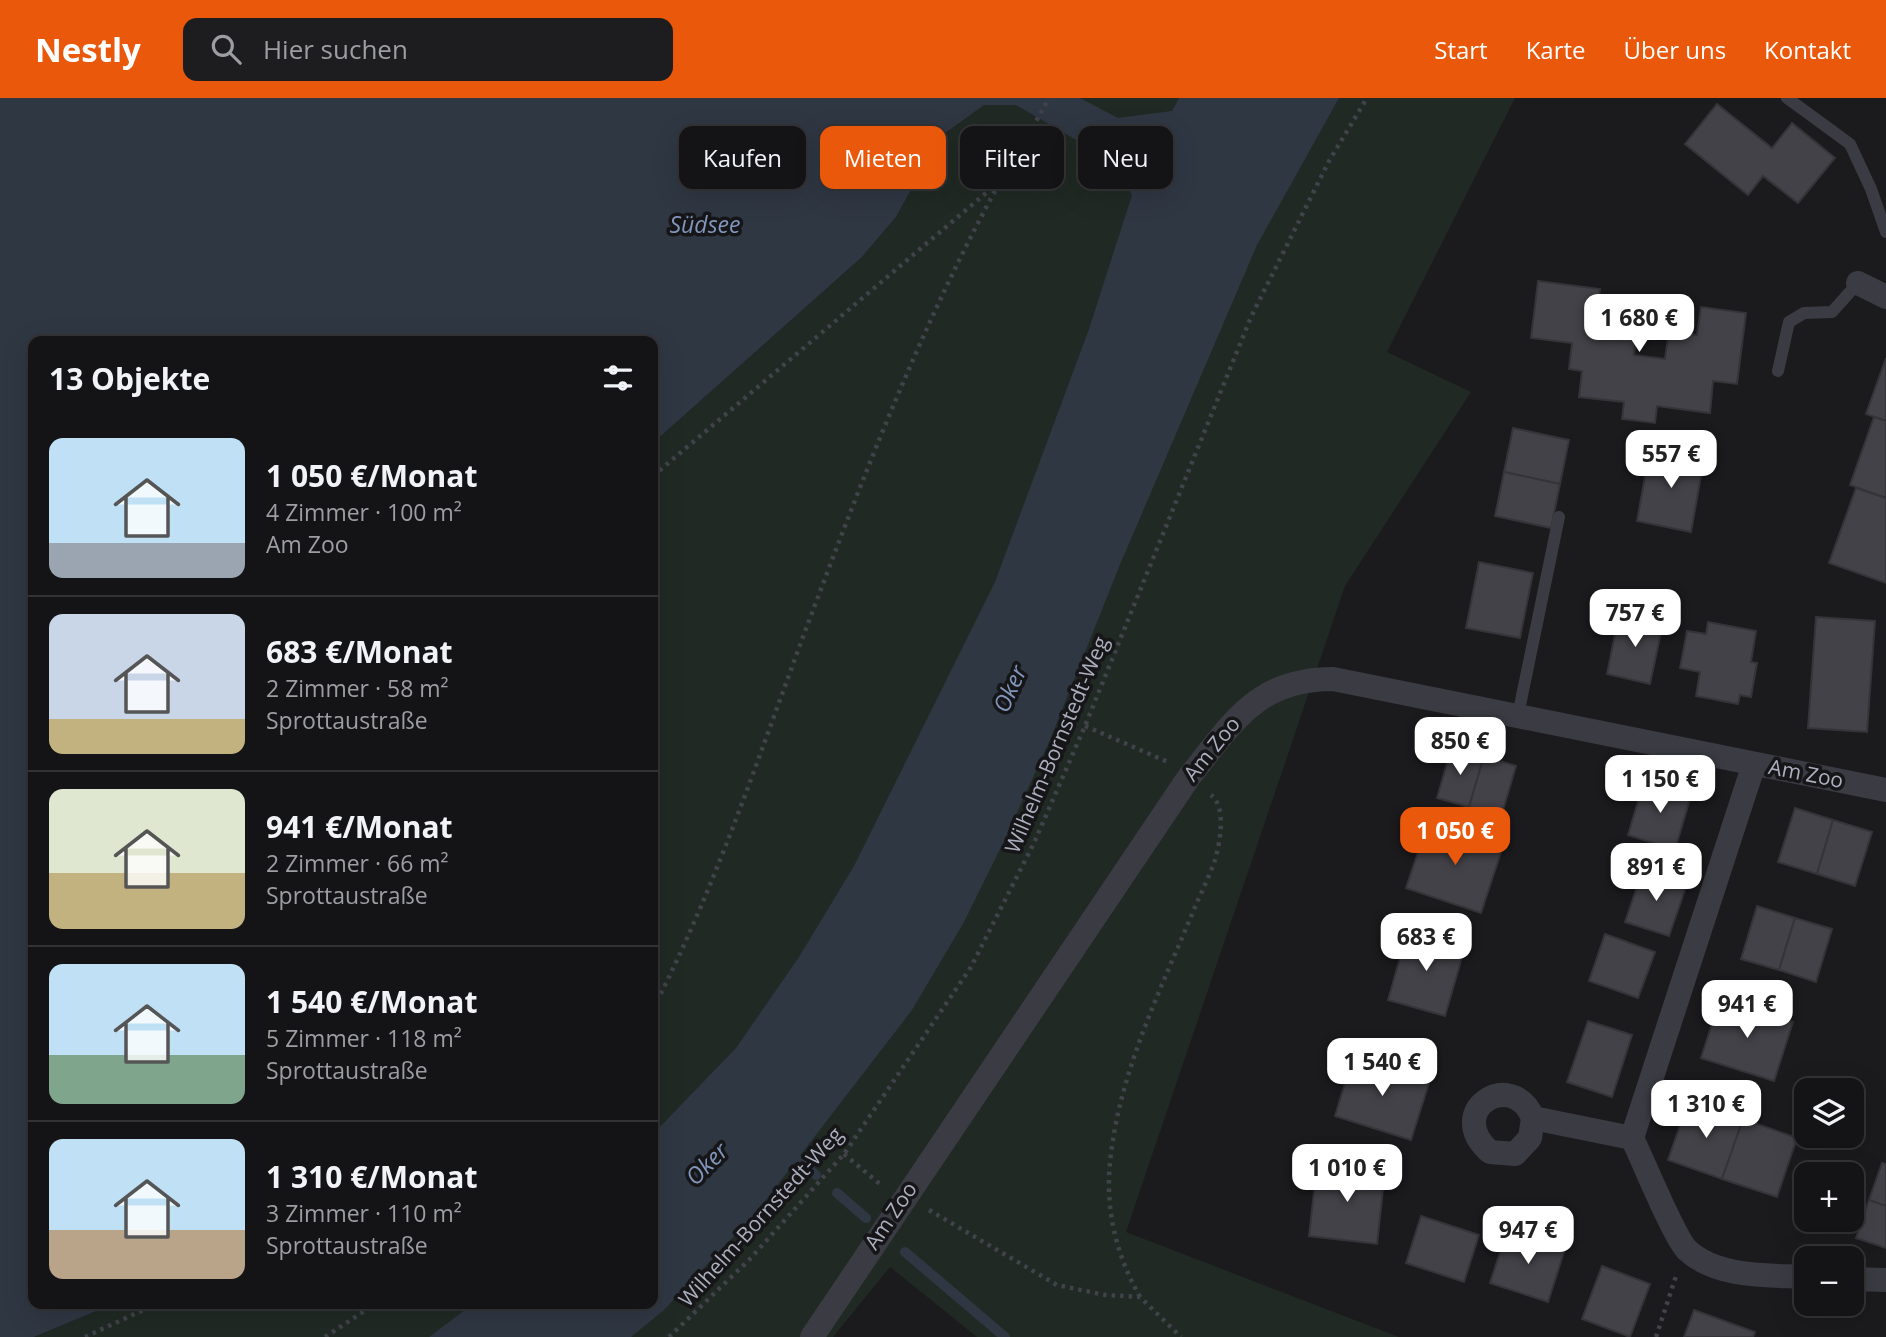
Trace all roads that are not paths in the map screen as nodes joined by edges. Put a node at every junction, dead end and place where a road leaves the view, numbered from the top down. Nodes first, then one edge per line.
1 (1787, 98) edge
2 (1886, 232) edge
3 (1858, 283) joint
4 (1886, 298) edge
5 (1778, 370) dead end
6 (1559, 517) dead end
7 (1518, 715) junction
8 (1754, 764) junction
9 (1886, 790) edge
10 (1533, 1118) dead end
11 (1632, 1138) junction
12 (1794, 1276) edge
13 (1864, 1279) edge
14 (1886, 1280) edge
15 (812, 1337) edge

1 - 2 lane
3 - 4 street
3 - 5 lane
6 - 7 lane
7 - 8 street, Am Zoo
7 - 15 street, Am Zoo
8 - 9 street, Am Zoo
8 - 11 street
10 - 11 street
11 - 12 street
13 - 14 street

